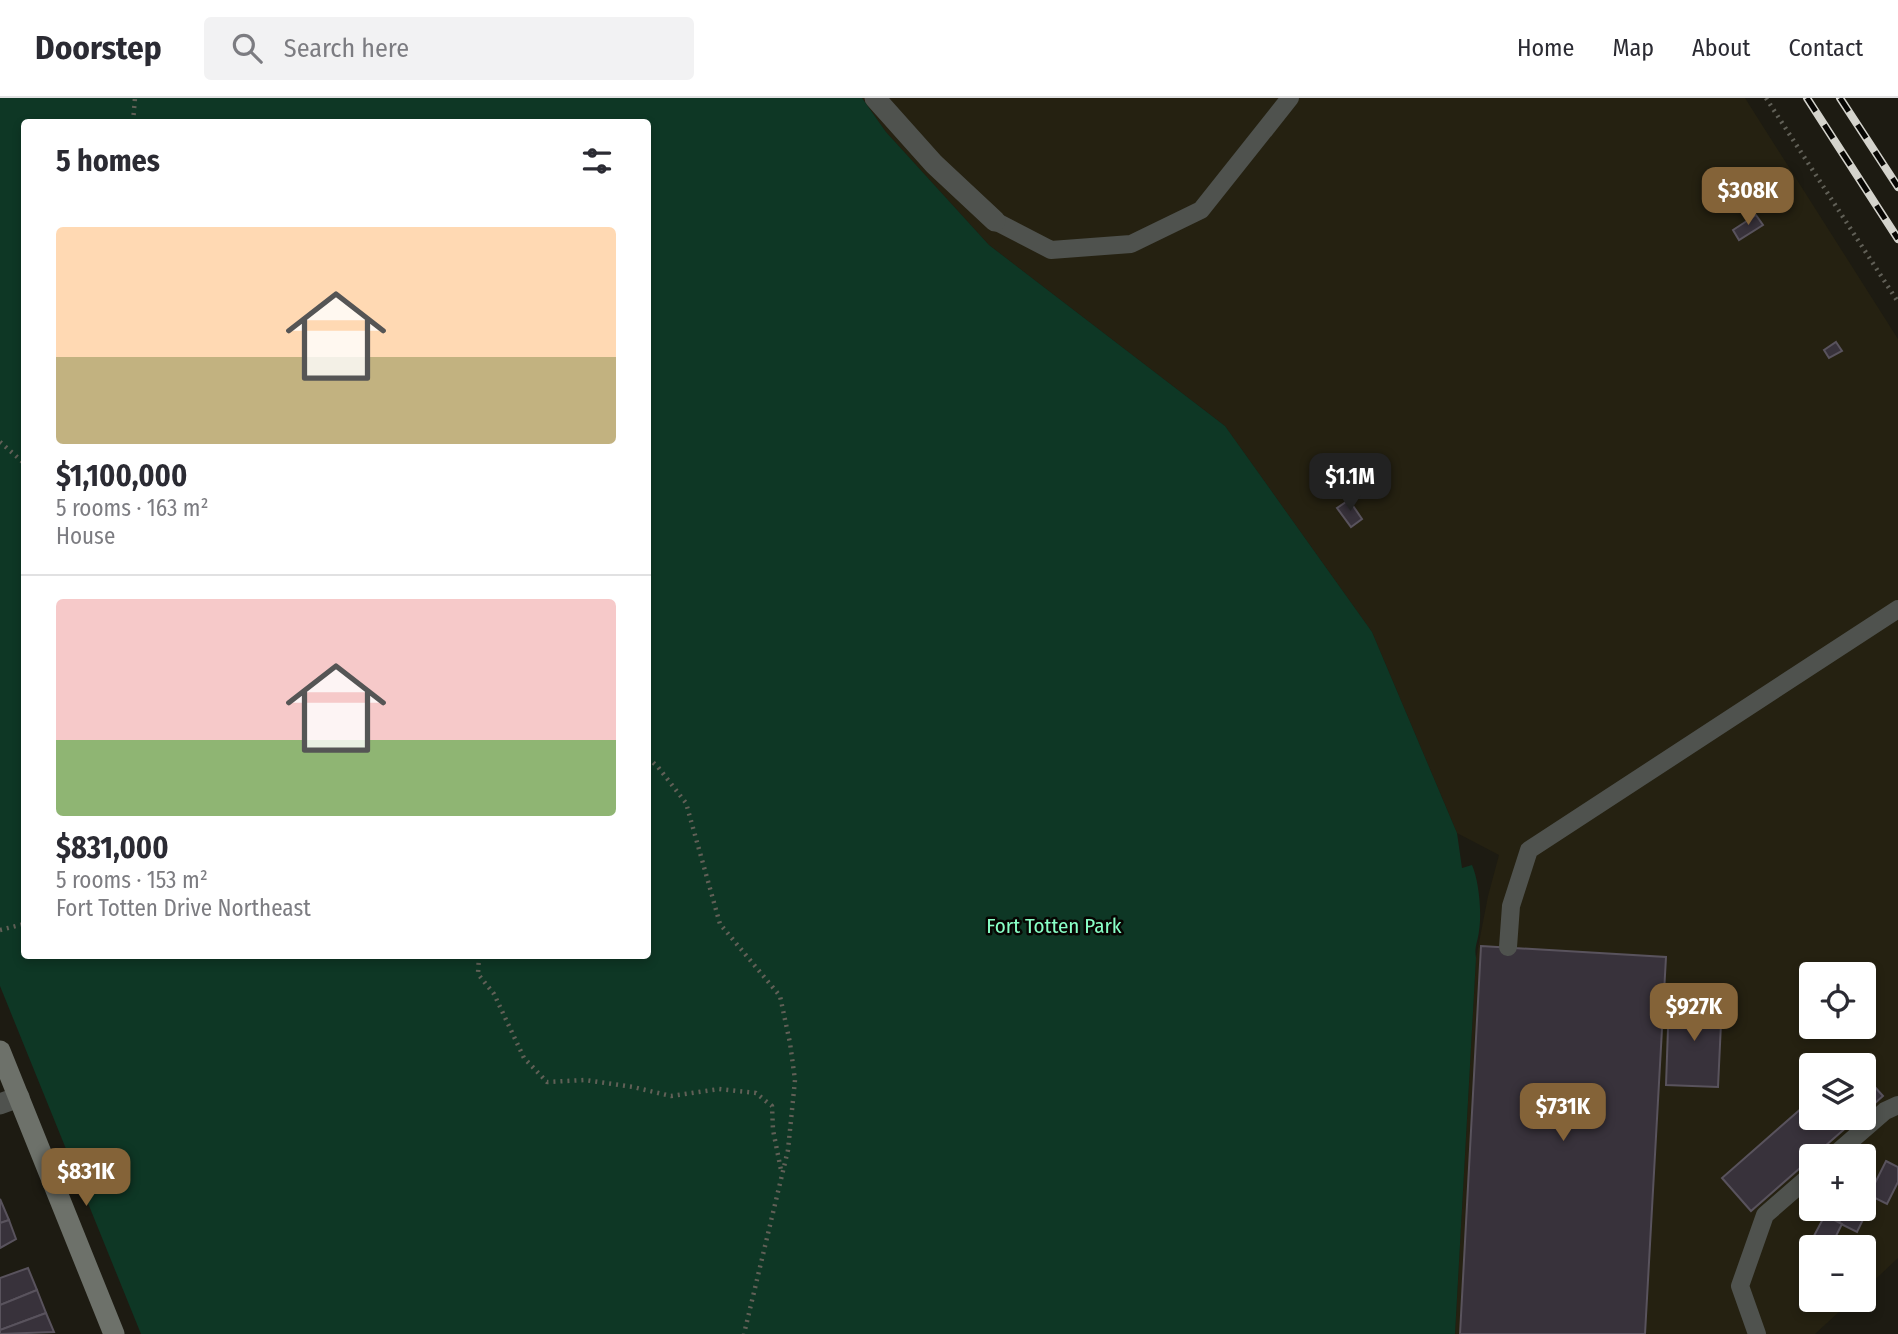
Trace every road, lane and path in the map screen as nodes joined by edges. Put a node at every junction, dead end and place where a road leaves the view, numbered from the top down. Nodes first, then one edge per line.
1 (135, 98) edge
2 (875, 98) edge
3 (1290, 98) edge
4 (1766, 98) edge
5 (133, 119) edge
6 (995, 221) joint
7 (1898, 302) edge
8 (0, 442) edge
9 (21, 460) edge
10 (1898, 609) edge
11 (651, 760) edge
12 (21, 925) edge
13 (0, 930) edge
14 (1508, 947) dead end
15 (479, 959) edge
16 (0, 1051) edge
17 (9, 1100) edge
18 (1898, 1105) edge
19 (1847, 1144) edge
20 (782, 1174) junction
21 (1799, 1185) edge
22 (114, 1334) edge
23 (744, 1334) edge
24 (1757, 1334) edge

1 - 5 path
2 - 6 street
3 - 6 lane
4 - 7 path
8 - 9 path
10 - 14 lane
11 - 20 path
12 - 13 path
15 - 20 path
16 - 17 street
17 - 22 street
18 - 19 lane
20 - 23 path
21 - 24 lane

